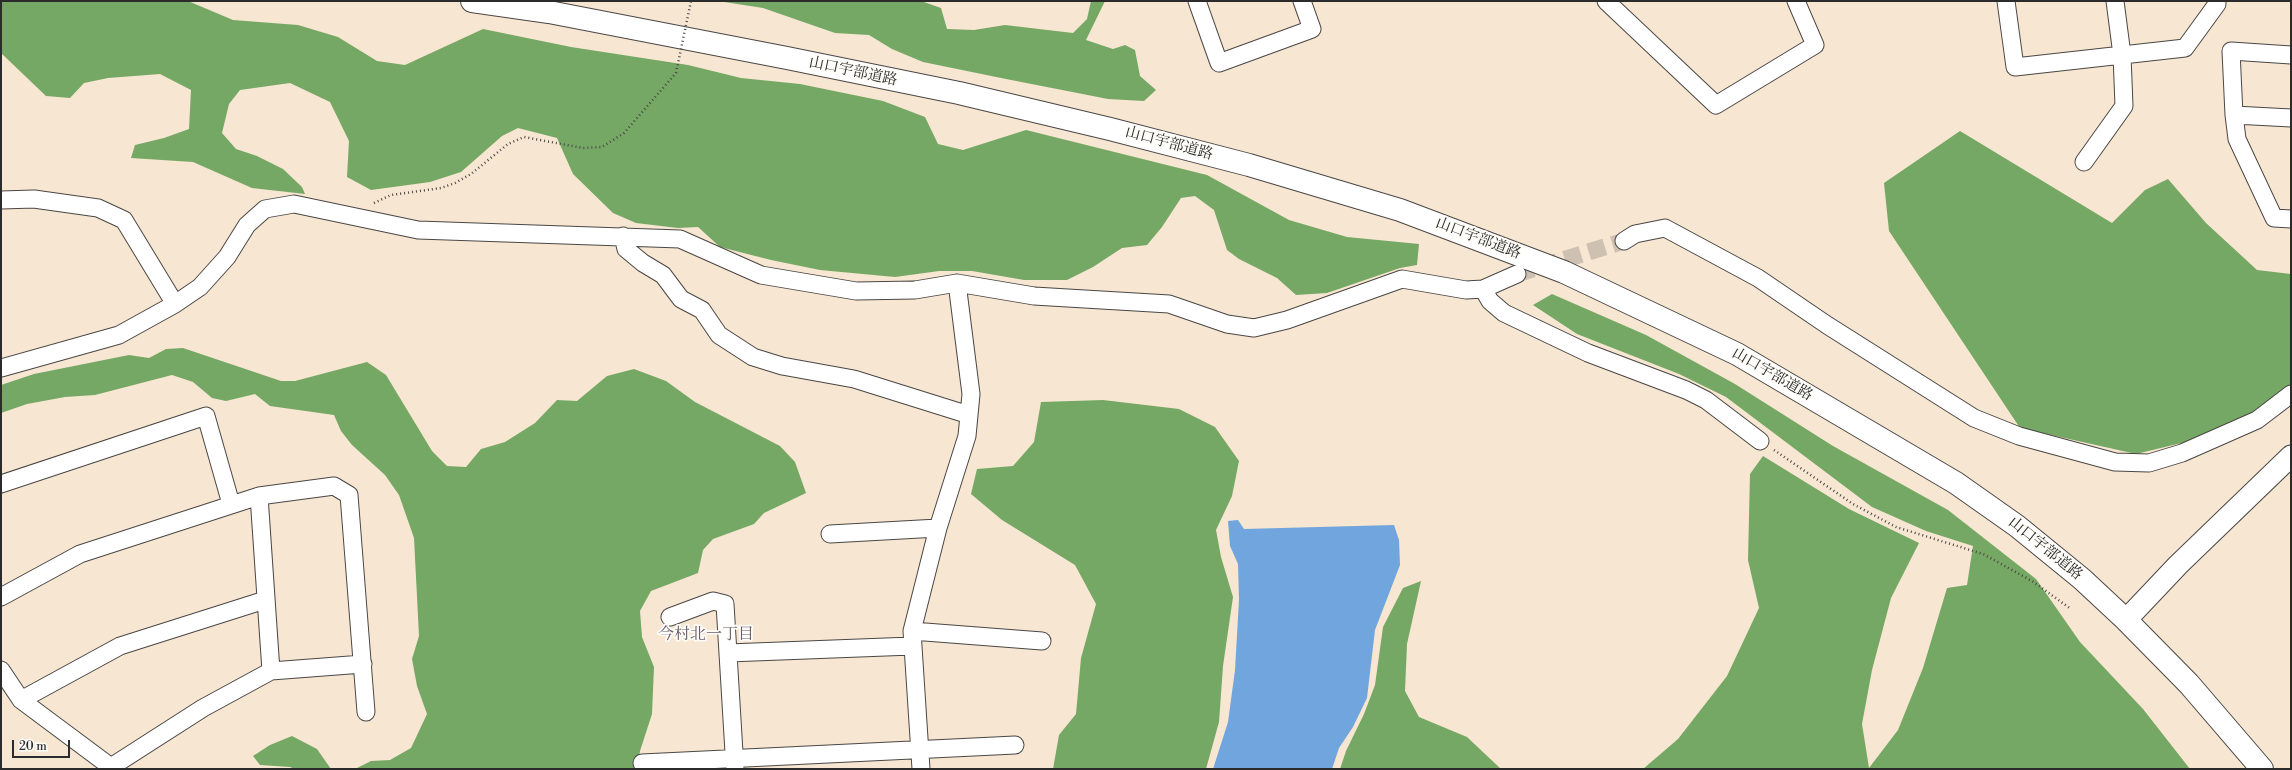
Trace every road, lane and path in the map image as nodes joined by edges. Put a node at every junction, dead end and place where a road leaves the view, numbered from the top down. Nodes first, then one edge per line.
1 (472, 1) edge
2 (504, 1) edge
3 (691, 1) edge
4 (1197, 1) edge
5 (1302, 1) edge
6 (1606, 1) edge
7 (1796, 1) edge
8 (2006, 1) edge
9 (2116, 1) edge
10 (2217, 1) edge
11 (549, 12) junction
12 (2122, 55) junction
13 (2291, 55) edge
14 (2234, 115) junction
15 (2291, 118) edge
16 (2084, 162) dead end
17 (1, 200) edge
18 (363, 218) junction
19 (2291, 219) edge
20 (623, 236) junction
21 (1624, 240) tunnel mouth
22 (1517, 274) tunnel mouth
23 (957, 283) junction
24 (1483, 289) junction
25 (175, 304) junction
26 (1, 368) edge
27 (2291, 394) edge
28 (969, 415) junction
29 (1760, 441) joint
30 (2291, 456) edge
31 (1, 484) edge
32 (258, 496) junction
33 (231, 504) junction
34 (938, 528) junction
35 (830, 534) dead end
36 (1, 597) edge
37 (265, 600) junction
38 (2071, 609) dead end
39 (670, 617) dead end
40 (2126, 620) junction
41 (912, 638) junction
42 (1042, 641) dead end
43 (728, 653) junction
44 (362, 664) junction
45 (1, 670) edge
46 (271, 671) junction
47 (21, 700) junction
48 (366, 712) dead end
49 (1016, 745) dead end
50 (920, 751) junction
51 (642, 763) dead end
52 (734, 764) edge
53 (921, 769) edge
54 (2262, 769) edge

1 - 11 main road, 山口宇部道路
2 - 11 main road, 山口宇部道路
3 - 18 path, bridge
4 - 5 street
6 - 7 street
8 - 12 street
9 - 12 street
10 - 12 street
11 - 40 main road, 山口宇部道路
12 - 16 street
13 - 14 street
14 - 15 street
14 - 19 street
17 - 25 street
18 - 20 street
18 - 25 street
20 - 23 street
20 - 28 street
21 - 27 street
22 - 24 street
23 - 24 street
23 - 28 street
24 - 29 street
25 - 26 street
28 - 34 street
29 - 38 path
30 - 40 street
31 - 33 street
32 - 33 street
32 - 37 street
32 - 44 street
33 - 36 street
34 - 35 street
34 - 41 street
37 - 46 street
37 - 47 street
39 - 43 street
40 - 54 main road, 山口宇部道路
41 - 42 street
41 - 43 street
41 - 50 street
43 - 52 street
44 - 46 street
44 - 48 street
45 - 47 street
46 - 47 street
49 - 50 street
50 - 52 street
50 - 53 street
51 - 52 street

